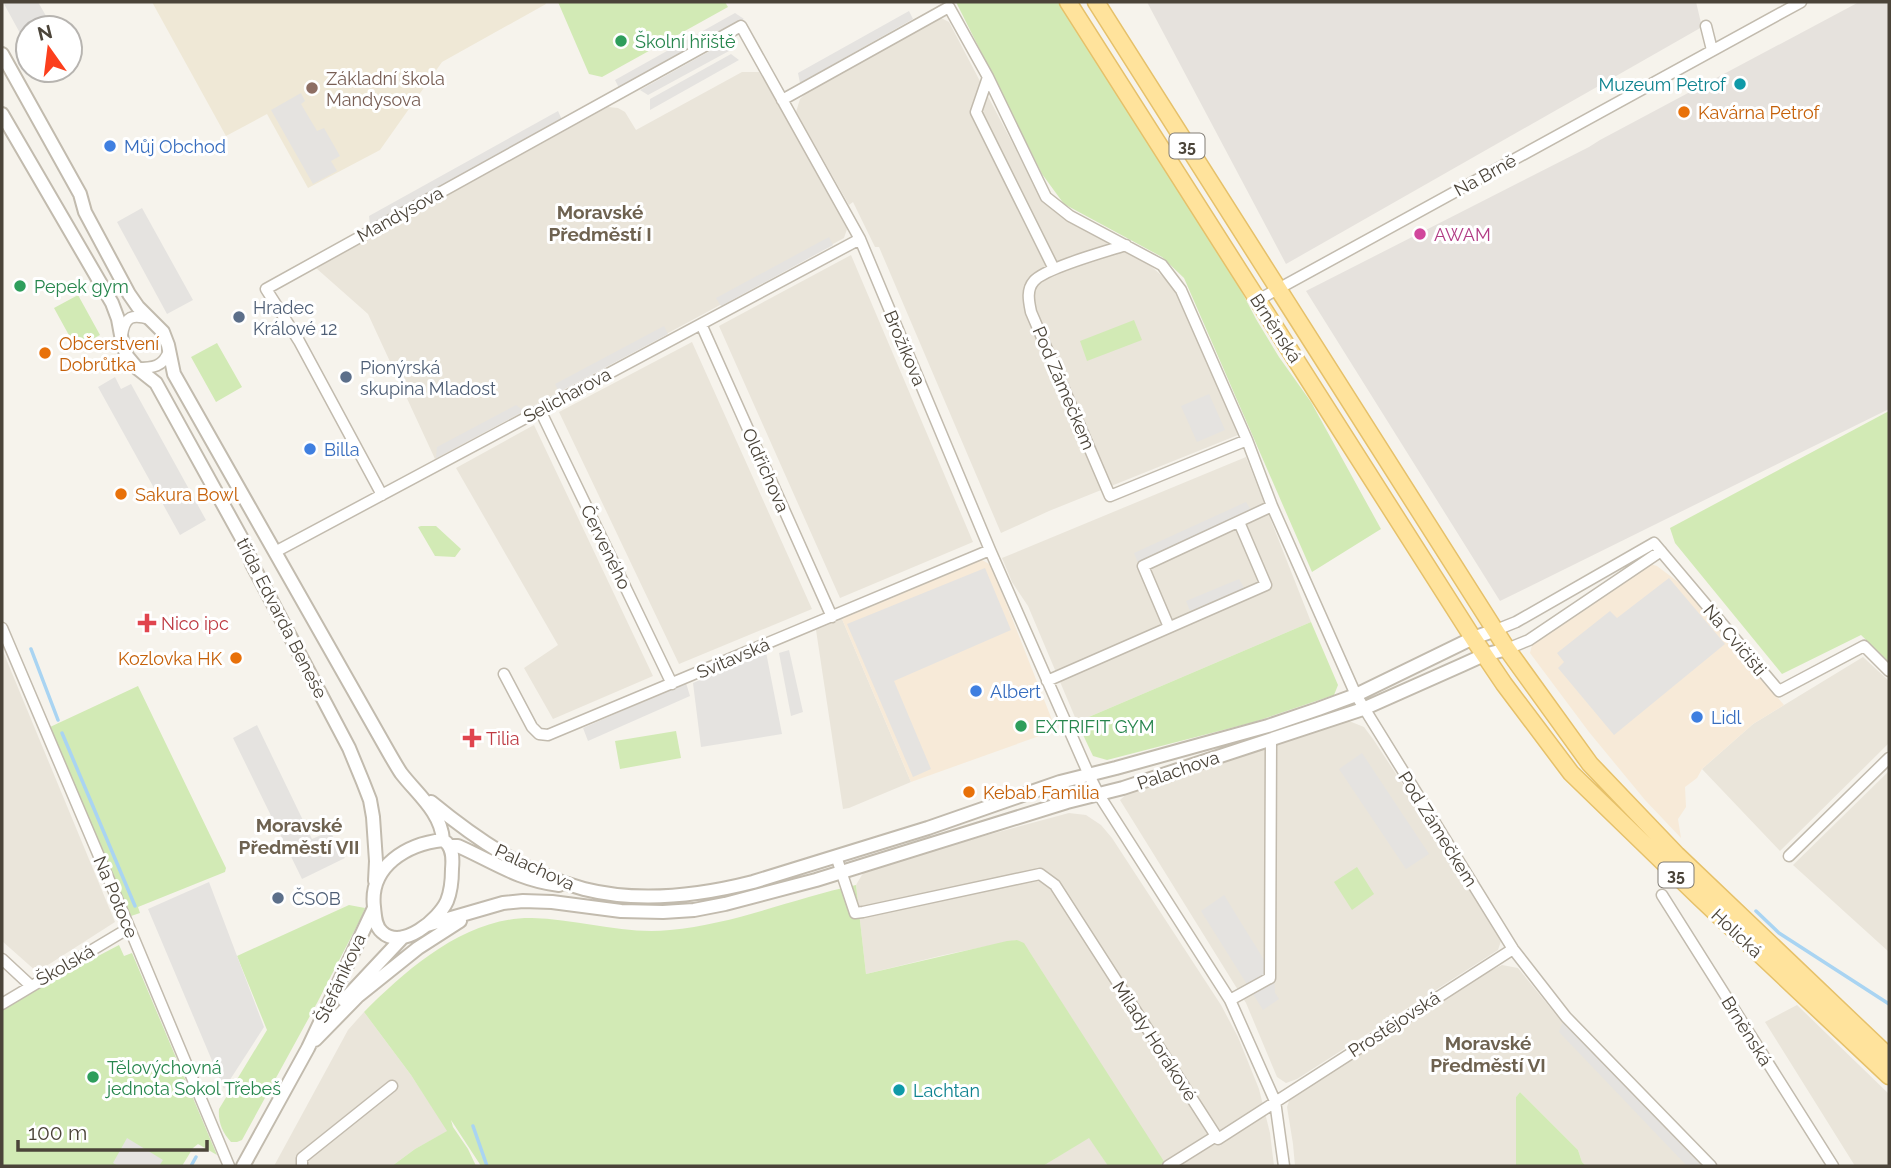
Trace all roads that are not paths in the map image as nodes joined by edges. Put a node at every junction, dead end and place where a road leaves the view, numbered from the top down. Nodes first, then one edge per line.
1 (1068, 2) edge
2 (1096, 2) edge
3 (1801, 2) edge
4 (741, 26) joint
5 (1706, 26) dead end
6 (1712, 50) junction
7 (2, 54) edge
8 (988, 77) junction
9 (782, 100) junction
10 (2, 114) edge
11 (860, 239) junction
12 (1126, 245) junction
13 (1054, 269) junction
14 (1279, 289) junction
15 (1258, 300) junction
16 (152, 320) junction
17 (701, 324) junction
18 (121, 339) junction
19 (169, 351) junction
20 (137, 368) junction
21 (540, 410) junction
22 (1247, 440) junction
23 (382, 495) junction
24 (1272, 506) junction
25 (1239, 522) junction
26 (990, 550) junction
27 (1661, 551) junction
28 (275, 552) junction
29 (832, 617) junction
30 (1170, 627) junction
31 (2, 628) edge
32 (1496, 630) junction
33 (1473, 638) junction
34 (1507, 649) junction
35 (1484, 655) junction
36 (1889, 671) edge
37 (504, 674) dead end
38 (1047, 681) junction
39 (672, 684) junction
40 (1356, 695) junction
41 (1363, 709) junction
42 (1271, 738) junction
43 (1889, 758) edge
44 (1089, 775) junction
45 (416, 790) junction
46 (1099, 794) junction
47 (446, 843) junction
48 (836, 856) junction
49 (1789, 856) dead end
50 (841, 872) junction
51 (375, 888) junction
52 (583, 889) junction
53 (1662, 895) dead end
54 (374, 908) junction
55 (475, 911) junction
56 (425, 926) junction
57 (130, 928) junction
58 (403, 937) junction
59 (1513, 948) junction
60 (2, 959) edge
61 (30, 985) junction
62 (1230, 1000) junction
63 (2, 1004) edge
64 (308, 1048) junction
65 (1889, 1057) edge
66 (1889, 1076) edge
67 (392, 1086) dead end
68 (1275, 1101) junction
69 (1216, 1136) junction
70 (229, 1166) edge
71 (243, 1166) edge
72 (302, 1166) edge
73 (1168, 1166) edge
74 (1284, 1166) edge
75 (1711, 1166) edge
76 (1833, 1166) edge

1 - 15 main road, Brněnská / 35
2 - 14 main road, Brněnská / 35
3 - 6 street, Na Brně
4 - 9 street, Brožíkova
4 - 23 street, Mandysova
5 - 6 street
6 - 14 street, Na Brně
7 - 16 street, třída Edvarda Beneše
8 - 9 street, Pod Zámečkem
8 - 12 street, Pod Zámečkem
8 - 13 street
9 - 11 street, Brožíkova
10 - 18 street, třída Edvarda Beneše
11 - 17 street, Selicharova
11 - 26 street, Brožíkova
12 - 13 street, Pod Zámečkem
12 - 22 street, Pod Zámečkem
13 - 22 street, Pod Zámečkem
14 - 15 street, Na Brně
14 - 32 main road, Brněnská / 35
15 - 33 main road, Brněnská / 35
16 - 18 street
16 - 19 street, třída Edvarda Beneše
17 - 21 street, Selicharova
17 - 29 street, Oldřichova
18 - 20 street, třída Edvarda Beneše
19 - 20 street
19 - 28 street, třída Edvarda Beneše
20 - 51 street, třída Edvarda Beneše
21 - 23 street, Selicharova
21 - 39 street, Červeného
22 - 24 street, Pod Zámečkem
23 - 28 street, Selicharova
24 - 25 street
24 - 40 street, Pod Zámečkem
25 - 30 street
25 - 30 street
26 - 29 street, Svitavská
26 - 38 street, Brožíkova
27 - 32 street
27 - 34 street
27 - 36 street, Na Cvičišti
28 - 45 street, třída Edvarda Beneše
29 - 39 street, Svitavská
30 - 38 street
31 - 57 street, Na Potoce
32 - 33 street, Palachova
32 - 34 main road, Holická / 35
33 - 35 main road, Brněnská / 35
33 - 40 street, Palachova
34 - 35 street, Palachova
34 - 65 main road, Holická / 35
35 - 41 street, Palachova
35 - 66 main road, Holická / 35
37 - 39 street, Svitavská
38 - 44 street, Brožíkova
40 - 41 street, Pod Zámečkem
40 - 44 street, Palachova
41 - 42 street, Palachova
41 - 59 street, Pod Zámečkem
42 - 46 street, Palachova
42 - 62 street
43 - 49 street
44 - 46 street
44 - 48 street, Palachova
45 - 47 street
45 - 52 street, Palachova
46 - 50 street, Palachova
46 - 62 street
47 - 51 street
47 - 52 street
47 - 56 street
48 - 50 street
48 - 52 street, Palachova
50 - 55 street, Palachova
50 - 69 street, Milady Horákové
51 - 54 street
53 - 76 street, Brněnská
54 - 58 street
54 - 64 street, Štefánikova
55 - 56 street, Palachova
55 - 64 street
56 - 58 street
57 - 61 street, Školská
57 - 70 street, Na Potoce
58 - 64 street, Štefánikova
59 - 68 street, Prostějovská
59 - 75 street, Pod Zámečkem
60 - 61 street
61 - 63 street, Školská
62 - 68 street
64 - 71 street, Štefánikova
67 - 72 street
68 - 69 street
68 - 74 street
69 - 73 street

